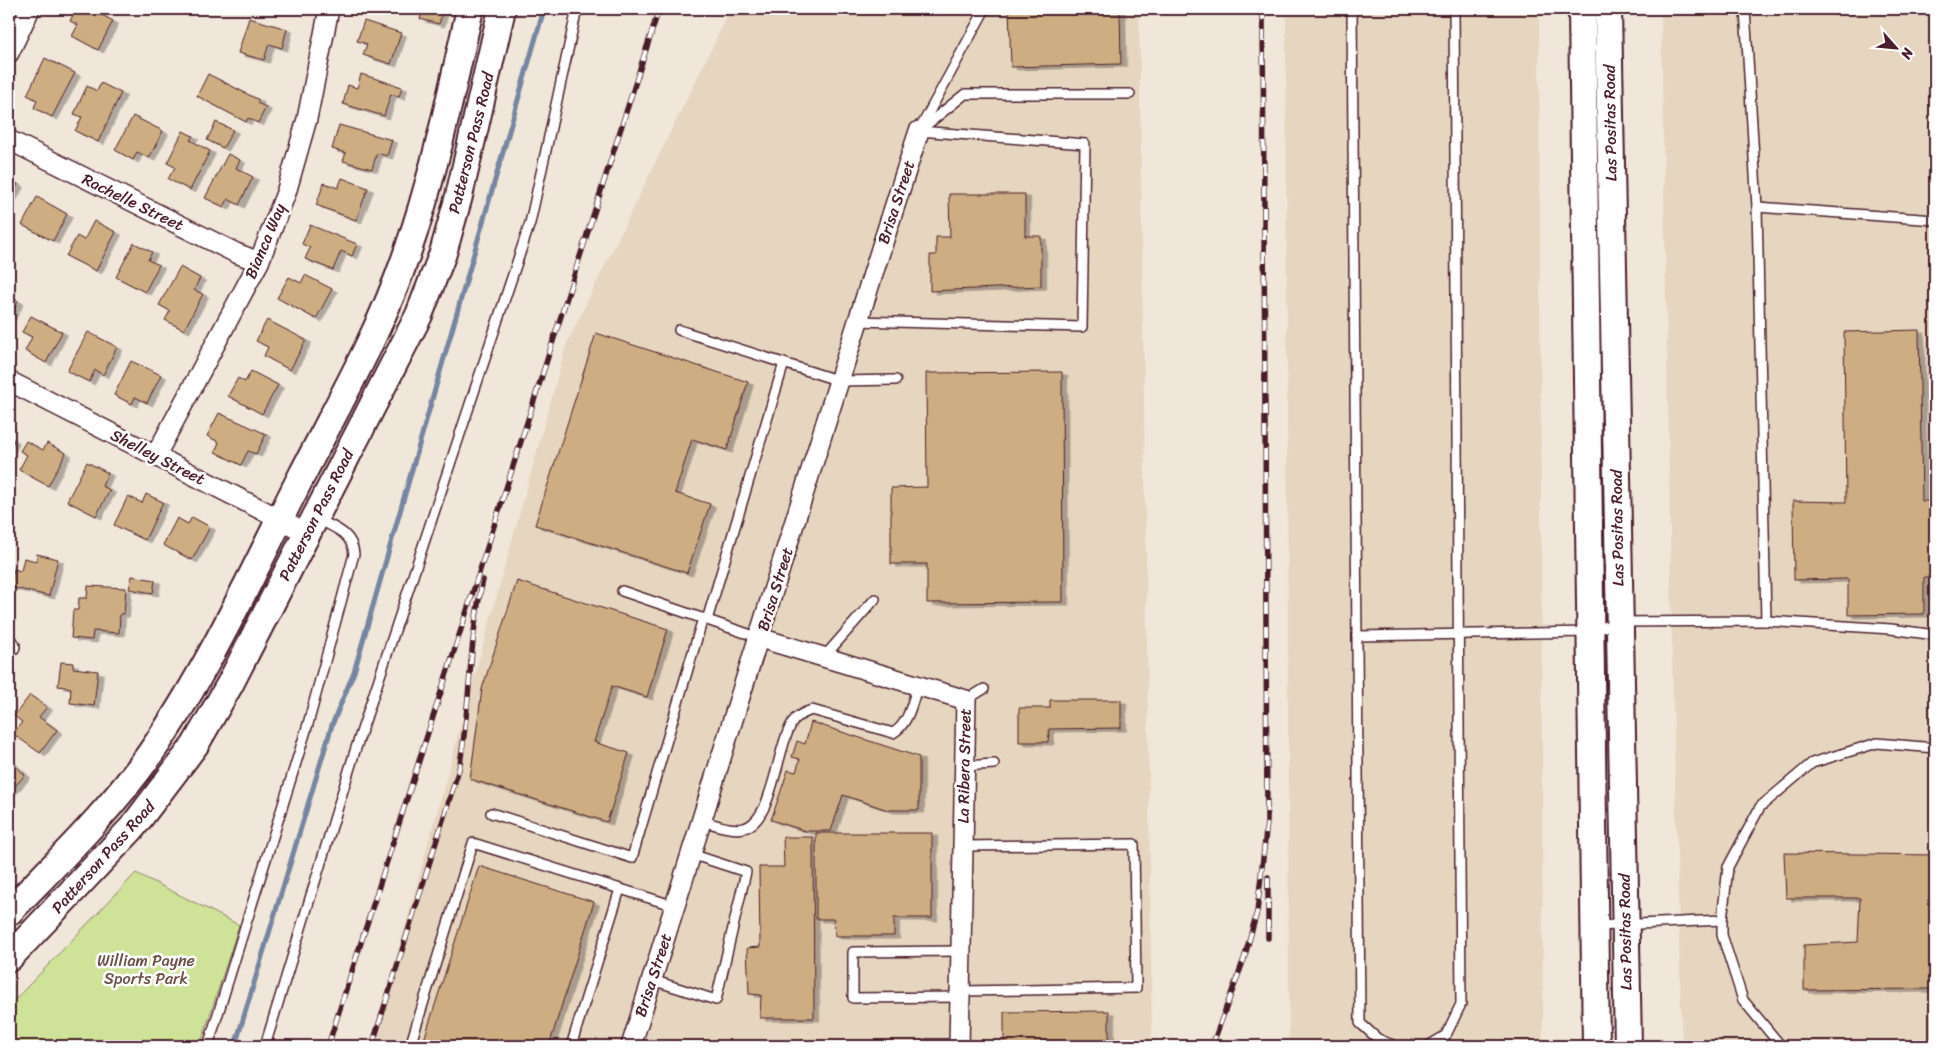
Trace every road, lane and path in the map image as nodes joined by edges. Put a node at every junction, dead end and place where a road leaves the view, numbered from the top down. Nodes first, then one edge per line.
1 (30, 9) edge
2 (329, 9) edge
3 (470, 9) edge
4 (502, 9) edge
5 (578, 9) edge
6 (1352, 9) edge
7 (1454, 9) edge
8 (1582, 9) edge
9 (1608, 9) edge
10 (1745, 9) edge
11 (985, 10) edge
12 (9, 53) edge
13 (1130, 94) dead end
14 (919, 131) junction
15 (9, 140) edge
16 (1757, 207) junction
17 (1935, 220) edge
18 (259, 262) junction
19 (857, 321) junction
20 (679, 330) dead end
21 (784, 363) junction
22 (896, 380) dead end
23 (9, 381) edge
24 (840, 381) junction
25 (156, 455) junction
26 (279, 519) junction
27 (311, 525) junction
28 (622, 591) dead end
29 (875, 599) dead end
30 (705, 619) junction
31 (1766, 621) junction
32 (1618, 622) junction
33 (1591, 632) junction
34 (1457, 634) junction
35 (1935, 635) edge
36 (1357, 636) junction
37 (760, 638) junction
38 (824, 657) junction
39 (918, 685) junction
40 (984, 689) dead end
41 (966, 700) junction
42 (1935, 748) edge
43 (994, 764) dead end
44 (965, 766) junction
45 (491, 813) dead end
46 (702, 821) junction
47 (963, 846) junction
48 (691, 854) junction
49 (620, 888) junction
50 (675, 906) junction
51 (9, 912) edge
52 (1722, 920) junction
53 (1625, 923) junction
54 (1594, 926) junction
55 (961, 951) junction
56 (9, 958) edge
57 (652, 980) junction
58 (960, 994) junction
59 (927, 1044) dead end
60 (959, 1045) edge
61 (208, 1046) edge
62 (265, 1046) edge
63 (410, 1046) edge
64 (571, 1046) edge
65 (631, 1046) edge
66 (1395, 1046) edge
67 (1428, 1046) edge
68 (1596, 1046) edge
69 (1628, 1046) edge
70 (1782, 1046) edge

1 - 12 street
2 - 18 street, Bianca Way
3 - 26 main road, Patterson Pass Road
4 - 27 main road, Patterson Pass Road
5 - 62 lane
6 - 36 lane
7 - 34 lane
8 - 33 main road, Las Positas Road
9 - 32 main road, Las Positas Road
10 - 16 lane
11 - 14 lane
13 - 14 lane
14 - 19 street, Brisa Street
14 - 19 lane
15 - 18 street, Rachelle Street
16 - 17 lane
16 - 31 lane
18 - 25 street, Bianca Way
19 - 24 street, Brisa Street
20 - 21 lane
21 - 24 lane
21 - 30 lane
22 - 24 lane
23 - 25 street, Shelley Street
24 - 37 street, Brisa Street
25 - 26 street, Shelley Street
26 - 27 street, Shelley Street
26 - 51 main road, Patterson Pass Road
27 - 56 main road, Patterson Pass Road
27 - 61 lane
28 - 30 lane
29 - 38 lane
30 - 37 lane
30 - 45 lane
31 - 32 lane
31 - 35 lane
32 - 33 lane
32 - 53 main road, Las Positas Road
33 - 34 lane
33 - 54 main road, Las Positas Road
34 - 36 lane
34 - 67 lane
36 - 66 lane
37 - 38 street, La Ribera Street
37 - 46 street, Brisa Street
38 - 39 street, La Ribera Street
39 - 41 street, La Ribera Street
39 - 46 lane
40 - 41 lane
41 - 44 street, La Ribera Street
42 - 52 lane
43 - 44 lane
44 - 47 street, La Ribera Street
46 - 48 street, Brisa Street
47 - 55 street, La Ribera Street
47 - 58 lane
48 - 50 street, Brisa Street
48 - 57 lane
49 - 50 lane
49 - 63 lane
49 - 64 lane
50 - 57 street, Brisa Street
52 - 53 lane
52 - 70 lane
53 - 54 lane
53 - 69 main road, Las Positas Road
54 - 68 main road, Las Positas Road
55 - 58 street, La Ribera Street
55 - 58 lane
57 - 65 street, Brisa Street
58 - 60 street, La Ribera Street
59 - 60 lane

